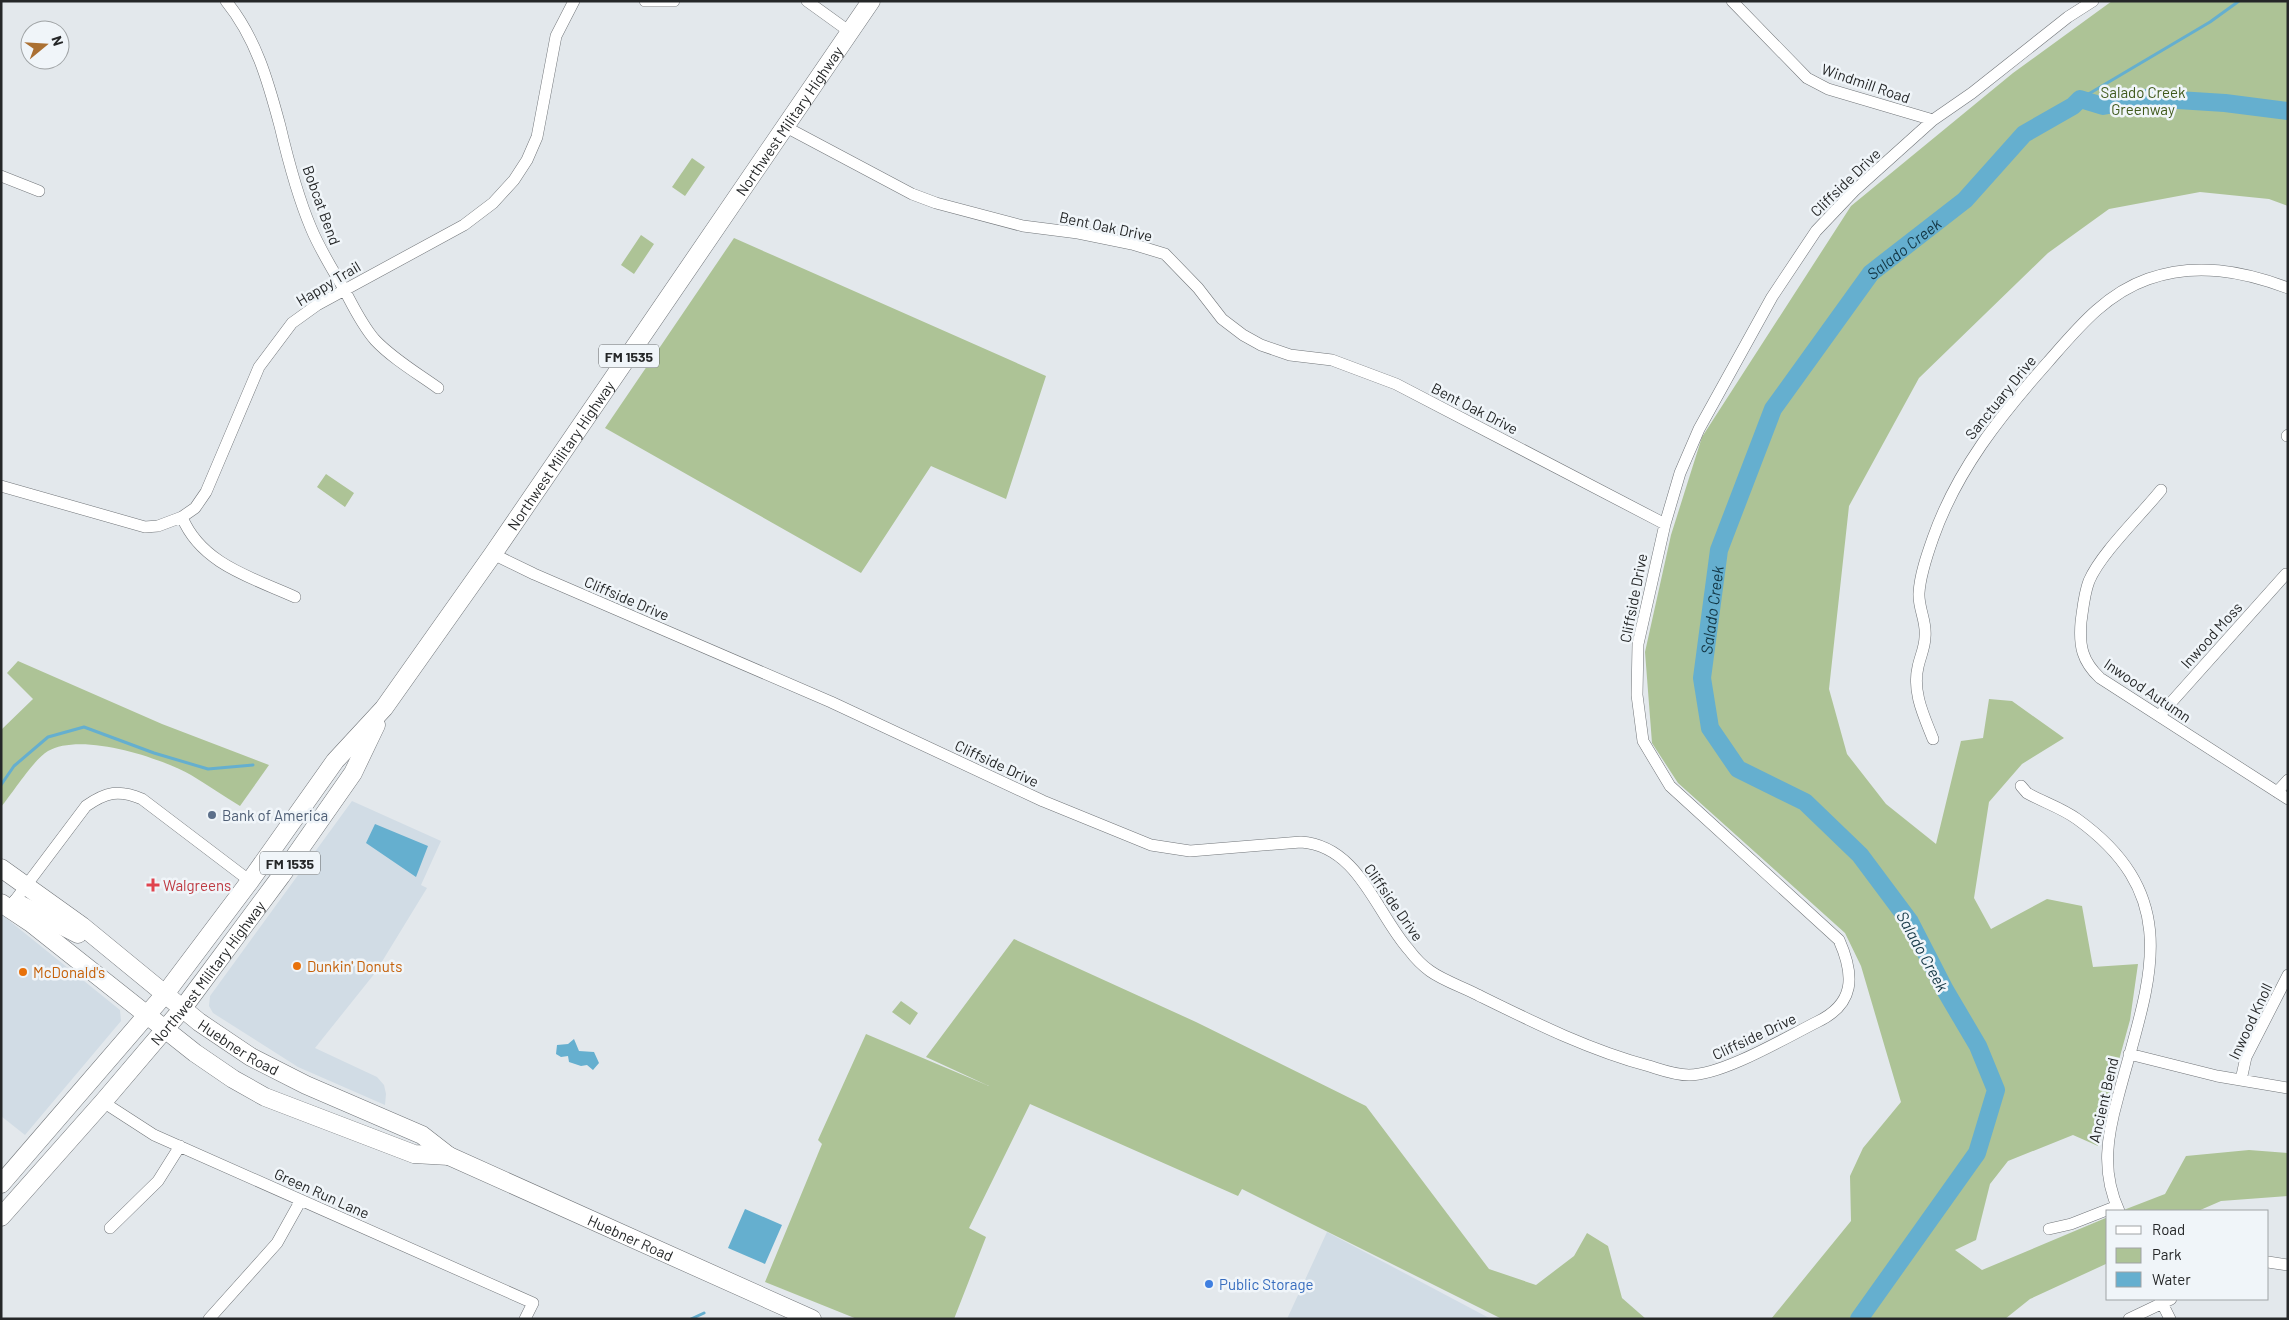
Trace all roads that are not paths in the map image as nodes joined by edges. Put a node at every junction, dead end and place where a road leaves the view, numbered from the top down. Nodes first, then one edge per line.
1 (226, 1) edge
2 (574, 1) edge
3 (646, 1) edge
4 (674, 1) edge
5 (807, 1) edge
6 (871, 1) edge
7 (1732, 1) edge
8 (2093, 1) edge
9 (850, 32) junction
10 (1933, 120) junction
11 (784, 126) junction
12 (1, 176) edge
13 (39, 191) dead end
14 (2288, 288) edge
15 (344, 290) junction
16 (438, 388) dead end
17 (1, 486) edge
18 (2161, 490) dead end
19 (182, 517) junction
20 (1665, 524) junction
21 (493, 554) junction
22 (2286, 574) dead end
23 (295, 597) dead end
24 (384, 708) junction
25 (2159, 716) junction
26 (1933, 740) dead end
27 (2288, 780) edge
28 (2021, 786) dead end
29 (2277, 792) junction
30 (2288, 799) edge
31 (1, 868) edge
32 (250, 881) junction
33 (1, 882) edge
34 (25, 886) junction
35 (7, 905) edge
36 (112, 951) junction
37 (2288, 974) edge
38 (166, 994) junction
39 (183, 1008) junction
40 (149, 1015) junction
41 (166, 1029) junction
42 (2129, 1054) junction
43 (2241, 1080) junction
44 (2288, 1088) edge
45 (103, 1102) junction
46 (372, 1112) junction
47 (364, 1135) junction
48 (180, 1146) junction
49 (449, 1156) junction
50 (1, 1184) edge
51 (300, 1200) junction
52 (2118, 1209) edge
53 (2106, 1213) edge
54 (1, 1217) edge
55 (110, 1228) dead end
56 (2049, 1229) dead end
57 (2269, 1262) edge
58 (2288, 1265) edge
59 (2164, 1300) edge
60 (210, 1319) edge
61 (525, 1319) edge
62 (812, 1319) edge
63 (2129, 1319) edge
64 (2170, 1319) edge

1 - 15 street, Bobcat Bend
2 - 15 street, Happy Trail
3 - 4 street
5 - 9 street
6 - 9 main road, Northwest Military Highway / FM 1535
7 - 10 street, Windmill Road
8 - 10 street, Cliffside Drive
9 - 11 main road, Northwest Military Highway / FM 1535
10 - 20 street, Cliffside Drive
11 - 20 street, Bent Oak Drive
11 - 21 main road, Northwest Military Highway / FM 1535
12 - 13 street
14 - 26 street, Sanctuary Drive
15 - 16 street, Bobcat Bend
15 - 19 street, Happy Trail
17 - 19 street, Happy Trail
18 - 25 street, Inwood Autumn
19 - 23 street
20 - 21 street, Cliffside Drive
21 - 24 main road, Northwest Military Highway / FM 1535
22 - 25 street, Inwood Moss
24 - 32 main road, Northwest Military Highway / FM 1535
24 - 39 main road, Northwest Military Highway / FM 1535
25 - 29 street, Inwood Autumn
27 - 29 street
28 - 42 street, Ancient Bend
29 - 30 street, Inwood Autumn
31 - 34 main road, Huebner Road
32 - 34 street
32 - 38 main road, Northwest Military Highway / FM 1535
33 - 34 main road
34 - 35 street
34 - 36 main road, Huebner Road
35 - 36 main road
35 - 40 main road, Huebner Road
36 - 38 main road, Huebner Road
37 - 43 street, Inwood Knoll
38 - 39 main road, Huebner Road
38 - 40 main road, Northwest Military Highway / FM 1535
39 - 41 main road, Northwest Military Highway / FM 1535
39 - 46 main road, Huebner Road
40 - 41 main road, Huebner Road
40 - 50 main road, Northwest Military Highway / FM 1535
41 - 45 main road, Northwest Military Highway / FM 1535
41 - 47 main road, Huebner Road
42 - 43 street
42 - 52 street, Ancient Bend
43 - 44 street
45 - 48 street, Green Run Lane
45 - 54 main road, Northwest Military Highway / FM 1535
46 - 47 main road
46 - 49 main road, Huebner Road
47 - 49 main road, Huebner Road
48 - 51 street, Green Run Lane
48 - 55 street
49 - 62 main road, Huebner Road
51 - 60 street
51 - 61 street, Green Run Lane
53 - 56 street
57 - 58 street
59 - 63 street
59 - 64 street

